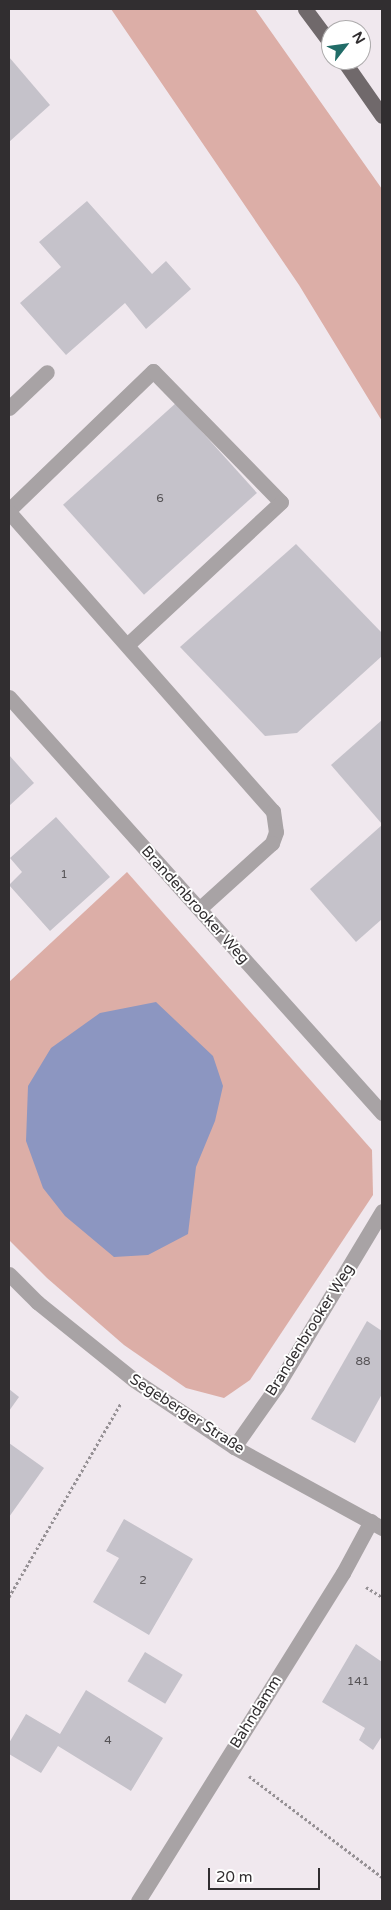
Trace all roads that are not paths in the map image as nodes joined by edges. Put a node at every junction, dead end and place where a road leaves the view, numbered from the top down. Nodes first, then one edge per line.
1 (306, 9) edge
2 (321, 30) edge
3 (350, 70) edge
4 (382, 116) edge
5 (47, 372) dead end
6 (9, 408) edge
7 (9, 511) edge
8 (128, 644) junction
9 (9, 697) edge
10 (199, 909) junction
11 (382, 1113) edge
12 (382, 1211) edge
13 (9, 1274) edge
14 (234, 1446) junction
15 (377, 1525) edge
16 (138, 1901) edge

1 - 2 main road
3 - 4 main road
5 - 6 street
7 - 8 street
7 - 8 street
8 - 10 street
9 - 10 street, Brandenbrooker Weg
10 - 11 street, Brandenbrooker Weg
12 - 14 street, Brandenbrooker Weg
13 - 14 street, Segeberger Straße
14 - 15 street, Segeberger Straße
15 - 16 street, Bahndamm

